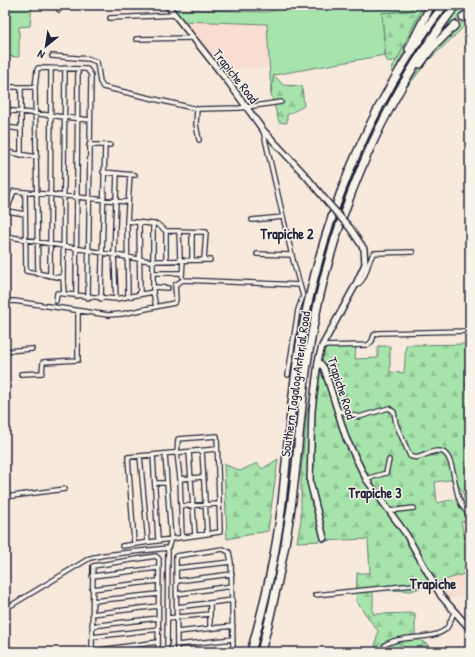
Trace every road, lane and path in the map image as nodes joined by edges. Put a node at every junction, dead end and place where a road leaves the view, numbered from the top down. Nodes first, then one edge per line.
1 (58, 5) edge
2 (133, 5) edge
3 (168, 5) edge
4 (431, 5) edge
5 (444, 5) edge
6 (456, 5) edge
7 (59, 10) dead end
8 (470, 12) edge
9 (175, 16) junction
10 (110, 18) dead end
11 (464, 18) tunnel mouth
12 (455, 25) tunnel mouth
13 (192, 38) junction
14 (136, 39) dead end
15 (52, 56) dead end
16 (51, 68) junction
17 (65, 68) junction
18 (78, 69) junction
19 (21, 86) junction
20 (35, 86) junction
21 (6, 87) edge
22 (386, 96) junction
23 (394, 101) junction
24 (281, 102) dead end
25 (246, 107) junction
26 (197, 109) junction
27 (6, 110) edge
28 (21, 112) junction
29 (36, 114) junction
30 (51, 115) junction
31 (64, 117) junction
32 (77, 118) junction
33 (90, 120) junction
34 (6, 127) edge
35 (21, 129) junction
36 (263, 130) junction
37 (199, 140) dead end
38 (90, 145) junction
39 (105, 145) junction
40 (110, 145) dead end
41 (6, 152) edge
42 (22, 155) junction
43 (37, 156) junction
44 (103, 172) junction
45 (117, 173) junction
46 (130, 174) junction
47 (135, 175) dead end
48 (25, 192) junction
49 (37, 194) junction
50 (51, 195) junction
51 (64, 196) junction
52 (76, 197) junction
53 (89, 198) junction
54 (102, 199) junction
55 (115, 200) junction
56 (128, 202) junction
57 (25, 214) junction
58 (283, 217) junction
59 (252, 220) dead end
60 (127, 221) junction
61 (139, 222) junction
62 (153, 224) junction
63 (166, 231) junction
64 (179, 231) junction
65 (192, 232) junction
66 (5, 236) edge
67 (25, 239) junction
68 (37, 241) junction
69 (49, 243) junction
70 (63, 246) junction
71 (75, 248) junction
72 (89, 250) junction
73 (101, 252) junction
74 (413, 252) dead end
75 (114, 254) junction
76 (257, 254) dead end
77 (292, 255) junction
78 (126, 256) junction
79 (139, 259) junction
80 (153, 260) junction
81 (166, 260) junction
82 (181, 260) junction
83 (192, 260) junction
84 (204, 260) junction
85 (210, 260) dead end
86 (153, 273) junction
87 (38, 274) junction
88 (50, 276) junction
89 (63, 278) junction
90 (300, 285) junction
91 (355, 286) junction
92 (168, 288) dead end
93 (153, 289) junction
94 (64, 294) junction
95 (140, 294) junction
96 (76, 296) junction
97 (128, 297) junction
98 (88, 298) junction
99 (101, 299) junction
100 (116, 299) junction
101 (56, 301) dead end
102 (5, 302) edge
103 (156, 307) junction
104 (78, 312) junction
105 (470, 331) edge
106 (322, 346) junction
107 (32, 348) dead end
108 (5, 351) edge
109 (318, 360) junction
110 (21, 374) dead end
111 (288, 375) dead end
112 (337, 410) junction
113 (217, 449) junction
114 (202, 450) junction
115 (189, 452) junction
116 (176, 453) junction
117 (165, 454) junction
118 (153, 455) junction
119 (140, 456) junction
120 (389, 460) dead end
121 (203, 477) junction
122 (191, 478) junction
123 (180, 479) junction
124 (366, 479) junction
125 (155, 483) junction
126 (167, 483) junction
127 (65, 489) dead end
128 (5, 497) edge
129 (205, 504) junction
130 (219, 504) junction
131 (193, 505) junction
132 (181, 506) junction
133 (414, 508) dead end
134 (388, 511) junction
135 (470, 514) edge
136 (207, 533) junction
137 (195, 535) junction
138 (182, 537) junction
139 (324, 538) dead end
140 (170, 539) junction
141 (158, 540) junction
142 (148, 542) junction
143 (134, 544) junction
144 (122, 546) dead end
145 (168, 548) junction
146 (168, 556) junction
147 (176, 556) junction
148 (231, 562) junction
149 (158, 568) junction
150 (177, 568) junction
151 (232, 574) junction
152 (92, 576) junction
153 (158, 581) junction
154 (177, 581) junction
155 (434, 583) junction
156 (232, 586) junction
157 (92, 589) junction
158 (158, 594) junction
159 (176, 594) junction
160 (315, 595) dead end
161 (233, 600) junction
162 (93, 601) junction
163 (210, 603) junction
164 (158, 606) junction
165 (177, 607) junction
166 (5, 609) edge
167 (454, 612) junction
168 (92, 614) junction
169 (210, 614) junction
170 (158, 618) junction
171 (168, 618) junction
172 (177, 618) junction
173 (92, 626) junction
174 (233, 626) junction
175 (210, 628) junction
176 (159, 629) junction
177 (470, 629) edge
178 (177, 632) junction
179 (92, 637) junction
180 (233, 639) junction
181 (158, 642) junction
182 (177, 645) junction
183 (385, 645) dead end
184 (92, 651) edge
185 (232, 651) edge
186 (158, 652) edge
187 (167, 652) edge
188 (177, 652) edge
189 (222, 652) edge
190 (251, 652) edge
191 (261, 652) edge

1 - 7 street
2 - 3 street
3 - 9 street, Trapiche Road
4 - 22 highway
5 - 22 highway, Southern Tagalog Arterial Road
6 - 23 highway, Southern Tagalog Arterial Road
8 - 11 highway
9 - 10 street
9 - 13 street, Trapiche Road
12 - 23 highway
13 - 14 street
13 - 25 street, Trapiche Road
15 - 26 street
16 - 17 street
16 - 20 street
16 - 30 street
17 - 18 street
17 - 31 street
18 - 32 street
18 - 33 street
19 - 20 street
19 - 21 street
19 - 28 street
20 - 29 street
21 - 27 street
22 - 190 highway, Southern Tagalog Arterial Road
23 - 191 highway, Southern Tagalog Arterial Road
24 - 25 street
25 - 26 street
25 - 36 street, Trapiche Road
26 - 37 street
27 - 28 street
27 - 34 street
28 - 29 street
28 - 35 street
29 - 30 street
29 - 43 street
30 - 31 street
30 - 50 street
31 - 32 street
31 - 51 street
32 - 33 street
32 - 52 street
33 - 38 street
34 - 35 street
34 - 41 street
35 - 42 street
36 - 58 street
36 - 91 street, Trapiche Road, bridge
38 - 39 street
38 - 53 street
39 - 40 street
39 - 44 street
41 - 42 street
42 - 43 street
43 - 49 street
44 - 45 street
44 - 54 street
45 - 46 street
45 - 55 street
46 - 47 street
46 - 56 street
48 - 49 street
48 - 57 street
48 - 57 street
49 - 50 street
49 - 68 street
50 - 51 street
50 - 69 street
51 - 52 street
51 - 70 street
52 - 53 street
52 - 71 street
53 - 54 street
53 - 72 street
54 - 55 street
54 - 73 street
55 - 56 street
55 - 75 street
56 - 60 street
57 - 67 street
58 - 59 street
58 - 77 street
60 - 61 street
60 - 78 street
61 - 62 street
61 - 79 street
62 - 63 street
62 - 80 street
63 - 64 street
63 - 81 street
64 - 65 street
64 - 82 street
65 - 83 street
65 - 84 street
66 - 67 street
67 - 68 street
67 - 87 street
68 - 69 street
68 - 87 street
69 - 70 street
69 - 88 street
70 - 71 street
70 - 89 street
71 - 72 street
71 - 96 street
72 - 73 street
72 - 98 street
73 - 75 street
73 - 99 street
74 - 91 street
75 - 78 street
75 - 100 street
76 - 77 street
77 - 90 street
78 - 79 street
78 - 97 street
79 - 80 street
79 - 95 street
80 - 81 street
80 - 86 street
81 - 82 street
82 - 83 street
82 - 86 street
83 - 84 street
84 - 85 street
86 - 93 street
87 - 88 street
88 - 89 street
89 - 94 street
90 - 103 street
90 - 111 street
91 - 106 street, Trapiche Road
92 - 93 street
93 - 95 street
93 - 103 street
94 - 96 street
94 - 101 street
95 - 97 street
96 - 98 street
97 - 100 street
98 - 99 street
99 - 100 street
102 - 104 street
103 - 104 street
104 - 110 street
105 - 106 street
106 - 109 street, Trapiche Road
107 - 108 street
109 - 112 street, Trapiche Road
109 - 139 street
112 - 124 street, Trapiche Road
112 - 135 street
113 - 114 street
113 - 116 street
113 - 130 street
114 - 115 street
114 - 121 street
115 - 116 street
115 - 122 street
116 - 117 street
116 - 123 street
117 - 118 street
117 - 126 street
118 - 119 street
118 - 125 street
119 - 142 street
119 - 143 street
120 - 124 street
121 - 122 street
121 - 129 street
122 - 123 street
122 - 131 street
123 - 132 street
124 - 134 street, Trapiche Road
125 - 126 street
125 - 141 street
126 - 140 street
127 - 128 street
129 - 130 street
129 - 131 street
129 - 136 street
130 - 136 street
131 - 132 street
131 - 137 street
132 - 138 street
133 - 134 street
134 - 155 street, Trapiche Road
136 - 137 street
137 - 138 street
138 - 140 street
140 - 141 street
140 - 145 street
141 - 142 street
142 - 143 street
143 - 144 street
145 - 146 street
145 - 166 street
146 - 147 street
146 - 171 street
147 - 148 street
147 - 150 street
148 - 150 street
148 - 151 street
149 - 152 street
149 - 152 street
149 - 153 street
150 - 154 street
151 - 154 street
151 - 156 street
152 - 157 street
153 - 157 street
153 - 158 street
154 - 159 street
155 - 160 street
155 - 167 street, Trapiche Road
156 - 159 street
156 - 161 street
157 - 162 street
158 - 162 street
158 - 164 street
159 - 165 street
161 - 163 street
161 - 174 street
162 - 168 street
163 - 165 street
163 - 169 street
164 - 168 street
164 - 170 street
165 - 172 street
167 - 177 street, Trapiche Road
167 - 183 street
168 - 173 street
169 - 172 street
169 - 175 street
170 - 173 street
170 - 176 street
171 - 172 street
171 - 187 street
172 - 178 street
173 - 179 street
174 - 175 street
174 - 180 street
175 - 178 street
176 - 179 street
176 - 181 street
178 - 182 street
179 - 184 street
180 - 182 street
180 - 185 street
181 - 184 street
181 - 186 street
182 - 188 street
185 - 189 street

